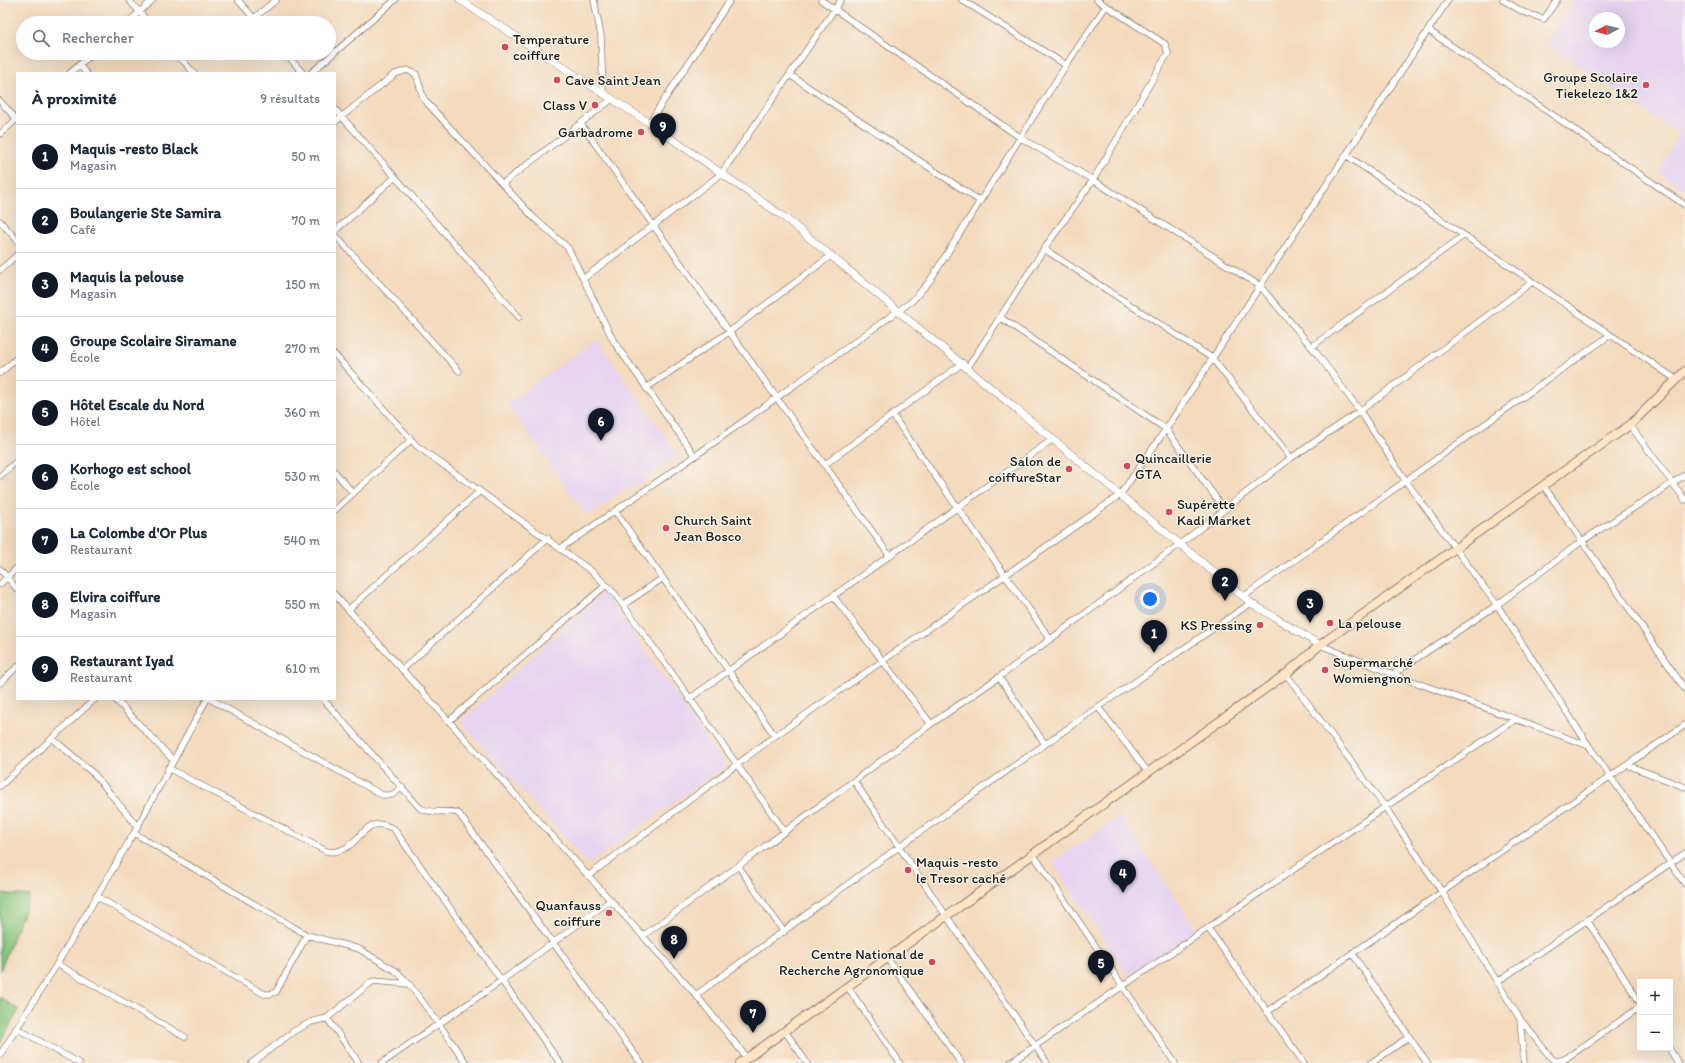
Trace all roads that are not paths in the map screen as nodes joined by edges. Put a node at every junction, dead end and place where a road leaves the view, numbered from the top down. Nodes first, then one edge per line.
1 (129, 0) edge
2 (153, 0) edge
3 (238, 0) edge
4 (276, 0) edge
5 (396, 0) edge
6 (460, 0) edge
7 (594, 0) edge
8 (730, 0) edge
9 (821, 0) edge
10 (841, 0) edge
11 (962, 0) edge
12 (1097, 0) edge
13 (1448, 0) edge
14 (1503, 0) edge
15 (1558, 0) edge
16 (1106, 6) junction
17 (834, 9) junction
18 (140, 12) junction
19 (135, 16) edge
20 (144, 16) edge
21 (252, 16) edge
22 (256, 16) edge
23 (1428, 30) junction
24 (336, 52) edge
25 (85, 60) edge
26 (182, 60) edge
27 (291, 60) edge
28 (326, 60) edge
29 (79, 65) junction
30 (1066, 65) junction
31 (71, 72) edge
32 (85, 72) edge
33 (193, 72) edge
34 (302, 72) edge
35 (312, 72) edge
36 (790, 75) junction
37 (602, 94) junction
38 (612, 99) junction
39 (0, 101) edge
40 (336, 110) edge
41 (341, 116) junction
42 (16, 119) edge
43 (16, 121) edge
44 (336, 121) edge
45 (649, 123) junction
46 (581, 124) junction
47 (0, 134) edge
48 (1021, 138) junction
49 (1346, 155) junction
50 (722, 174) junction
51 (395, 177) junction
52 (1093, 180) junction
53 (502, 184) junction
54 (980, 201) junction
55 (1685, 205) edge
56 (0, 221) edge
57 (653, 226) junction
58 (336, 230) edge
59 (336, 236) edge
60 (1463, 236) junction
61 (16, 239) edge
62 (1044, 249) junction
63 (16, 255) edge
64 (832, 255) junction
65 (0, 270) edge
66 (583, 279) junction
67 (1531, 283) junction
68 (1260, 286) junction
69 (900, 311) junction
70 (519, 317) dead end
71 (1001, 318) junction
72 (729, 332) junction
73 (1610, 335) junction
74 (1311, 347) junction
75 (336, 355) edge
76 (1212, 358) junction
77 (16, 359) edge
78 (965, 365) junction
79 (459, 371) dead end
80 (1685, 371) edge
81 (0, 373) edge
82 (1677, 380) junction
83 (646, 388) junction
84 (776, 398) junction
85 (1360, 411) junction
86 (893, 416) junction
87 (1630, 426) junction
88 (1166, 429) junction
89 (1053, 439) junction
90 (411, 440) junction
91 (695, 456) junction
92 (1291, 458) junction
93 (16, 462) edge
94 (824, 465) junction
95 (336, 473) edge
96 (1685, 475) edge
97 (0, 476) edge
98 (1405, 480) junction
99 (1673, 483) junction
100 (1543, 486) junction
101 (480, 491) junction
102 (353, 493) junction
103 (1120, 495) junction
104 (1685, 500) edge
105 (958, 508) junction
106 (336, 509) edge
107 (1224, 509) junction
108 (615, 511) junction
109 (548, 538) junction
110 (1582, 541) junction
111 (1180, 544) junction
112 (561, 548) junction
113 (1456, 548) junction
114 (889, 555) junction
115 (16, 569) edge
116 (0, 570) edge
117 (1005, 576) junction
118 (7, 577) junction
119 (663, 578) junction
120 (0, 584) edge
121 (606, 585) junction
122 (16, 588) edge
123 (336, 596) edge
124 (832, 596) junction
125 (1243, 597) junction
126 (1251, 603) junction
127 (623, 605) junction
128 (1497, 605) junction
129 (348, 610) junction
130 (1050, 639) junction
131 (1320, 645) junction
132 (882, 660) junction
133 (16, 668) edge
134 (402, 670) junction
135 (729, 670) junction
136 (1286, 674) junction
137 (1393, 674) junction
138 (999, 677) junction
139 (0, 682) edge
140 (1685, 689) edge
141 (689, 698) junction
142 (94, 700) edge
143 (116, 700) edge
144 (206, 700) edge
145 (212, 700) edge
146 (324, 700) edge
147 (1098, 707) junction
148 (1516, 719) junction
149 (449, 721) junction
150 (931, 724) junction
151 (1685, 725) edge
152 (775, 736) junction
153 (52, 738) junction
154 (1045, 744) junction
155 (1589, 746) junction
156 (173, 760) junction
157 (736, 765) junction
158 (1627, 765) junction
159 (168, 768) junction
160 (1148, 772) junction
161 (1610, 777) junction
162 (854, 780) junction
163 (0, 786) edge
164 (402, 787) junction
165 (1685, 787) edge
166 (1385, 807) junction
167 (137, 826) junction
168 (785, 832) junction
169 (134, 833) junction
170 (900, 846) junction
171 (1685, 853) edge
172 (1033, 854) junction
173 (1671, 863) junction
174 (739, 867) junction
175 (588, 876) junction
176 (1685, 884) edge
177 (1442, 892) junction
178 (96, 896) junction
179 (611, 900) junction
180 (947, 914) junction
181 (1587, 920) junction
182 (1208, 928) junction
183 (784, 932) junction
184 (307, 935) junction
185 (643, 936) junction
186 (554, 942) junction
187 (1352, 953) junction
188 (887, 958) junction
189 (57, 964) junction
190 (501, 981) junction
191 (1498, 982) junction
192 (409, 984) junction
193 (847, 986) junction
194 (1123, 987) junction
195 (696, 995) junction
196 (1637, 998) edge
197 (1637, 1009) edge
198 (1267, 1012) junction
199 (327, 1018) junction
200 (1520, 1019) junction
201 (439, 1024) junction
202 (16, 1028) junction
203 (785, 1031) junction
204 (185, 1037) dead end
205 (1409, 1037) junction
206 (1036, 1046) junction
207 (1671, 1051) edge
208 (0, 1055) edge
209 (747, 1058) junction
210 (79, 1063) edge
211 (252, 1063) edge
212 (358, 1063) edge
213 (382, 1063) edge
214 (466, 1063) edge
215 (560, 1063) edge
216 (641, 1063) edge
217 (740, 1063) edge
218 (807, 1063) edge
219 (900, 1063) edge
220 (961, 1063) edge
221 (1010, 1063) edge
222 (1047, 1063) edge
223 (1175, 1063) edge
224 (1304, 1063) edge
225 (1371, 1063) edge
226 (1427, 1063) edge
227 (1524, 1063) edge
228 (1678, 1063) edge

1 - 18 street
2 - 18 street
3 - 21 street
4 - 22 street
5 - 24 street
6 - 37 street
7 - 37 street
8 - 45 street
9 - 17 street
10 - 17 street
11 - 30 street
12 - 16 street
13 - 23 street
14 - 15 street
16 - 30 street
16 - 52 street
17 - 36 street
17 - 48 street
18 - 19 street
18 - 20 street
23 - 49 street
23 - 55 street
25 - 29 street
26 - 33 street
27 - 34 street
28 - 35 street
29 - 31 street
29 - 32 street
30 - 48 street
36 - 50 street
36 - 54 street
37 - 38 street
38 - 45 street
38 - 46 street
39 - 42 street
40 - 41 street
41 - 44 street
41 - 51 street
41 - 53 street
43 - 47 street
45 - 50 street
46 - 53 street
46 - 57 street
48 - 52 street
48 - 54 street
49 - 60 street
49 - 68 street
50 - 57 street
50 - 64 street
51 - 58 street
51 - 70 street
52 - 62 street
52 - 68 street
53 - 66 street
54 - 69 street
56 - 61 street
57 - 66 street
57 - 72 street
59 - 79 street
60 - 67 street
60 - 74 street
62 - 71 street
62 - 76 street
63 - 65 street
64 - 69 street
64 - 72 street
66 - 83 street
67 - 73 street
67 - 85 street
68 - 74 street
68 - 76 street
69 - 78 street
69 - 84 street
71 - 78 street
71 - 88 street
72 - 83 street
72 - 84 street
73 - 82 street
73 - 98 street
74 - 85 street
75 - 90 street
76 - 88 street
76 - 92 street
77 - 81 street
78 - 86 street
78 - 89 street
80 - 82 main road
82 - 87 main road
83 - 91 street
84 - 91 street
84 - 94 street
85 - 92 street
85 - 98 street
86 - 94 street
86 - 105 street
87 - 99 street
87 - 100 main road
88 - 103 street
88 - 107 street
89 - 103 street
89 - 105 street
90 - 101 street
90 - 102 street
91 - 108 street
92 - 107 street
93 - 97 street
94 - 114 street
95 - 102 street
96 - 99 street
98 - 113 street
98 - 125 street
99 - 104 street
99 - 110 street
100 - 110 street
100 - 113 main road
101 - 109 street
101 - 129 street
102 - 106 street
103 - 111 street
103 - 117 street
105 - 114 street
105 - 117 street
107 - 111 street
108 - 112 street
108 - 119 street
109 - 112 street
109 - 134 street
110 - 128 street
110 - 140 street
111 - 125 street
111 - 130 street
112 - 121 street
113 - 128 street
113 - 131 main road
114 - 124 street
115 - 118 street
116 - 118 street
117 - 130 street
117 - 132 street
118 - 120 street
118 - 122 street
119 - 127 street
119 - 135 street
121 - 127 street
121 - 149 street
123 - 129 street
124 - 132 street
124 - 135 street
125 - 126 street
126 - 131 street
126 - 147 street
127 - 141 street
128 - 137 street
128 - 155 street
129 - 134 street
130 - 138 street
131 - 136 main road
131 - 137 street
132 - 150 street
132 - 152 street
133 - 139 street
134 - 149 street
135 - 141 street
135 - 152 street
136 - 160 main road
136 - 166 street
137 - 148 street
138 - 150 street
138 - 154 street
141 - 157 street
142 - 153 street
143 - 156 street
144 - 156 street
145 - 164 street
146 - 164 street
147 - 154 street
147 - 160 street
148 - 155 street
148 - 166 street
149 - 175 street
150 - 162 street
151 - 158 street
152 - 157 street
153 - 163 street
153 - 167 street
154 - 170 street
155 - 161 street
156 - 159 street
157 - 168 street
157 - 175 street
158 - 161 street
158 - 165 street
159 - 167 street
159 - 190 street
160 - 172 main road
161 - 173 street
161 - 177 street
162 - 168 street
162 - 170 street
164 - 186 street
166 - 177 street
166 - 182 street
167 - 169 street
168 - 174 street
169 - 178 street
169 - 184 street
170 - 180 street
170 - 183 street
171 - 173 street
172 - 180 main road
172 - 194 street
173 - 176 street
173 - 181 street
174 - 183 street
174 - 185 street
175 - 179 street
177 - 187 street
177 - 191 street
178 - 184 street
178 - 189 street
179 - 185 street
179 - 186 street
180 - 188 main road
180 - 206 street
181 - 191 street
181 - 196 street
182 - 194 street
182 - 198 street
183 - 195 street
184 - 192 street
185 - 195 street
186 - 190 street
186 - 216 street
187 - 198 street
187 - 205 street
188 - 193 main road
188 - 220 street
189 - 202 street
189 - 204 street
190 - 201 street
190 - 215 street
191 - 200 street
192 - 199 street
192 - 201 street
193 - 203 main road
193 - 219 street
194 - 206 street
194 - 223 street
195 - 209 street
197 - 200 street
198 - 224 street
199 - 211 street
199 - 212 street
200 - 227 street
201 - 213 street
201 - 214 street
202 - 208 street
202 - 210 street
203 - 209 main road
203 - 218 street
205 - 225 street
205 - 226 street
206 - 221 street
206 - 222 street
207 - 228 street
209 - 217 main road

